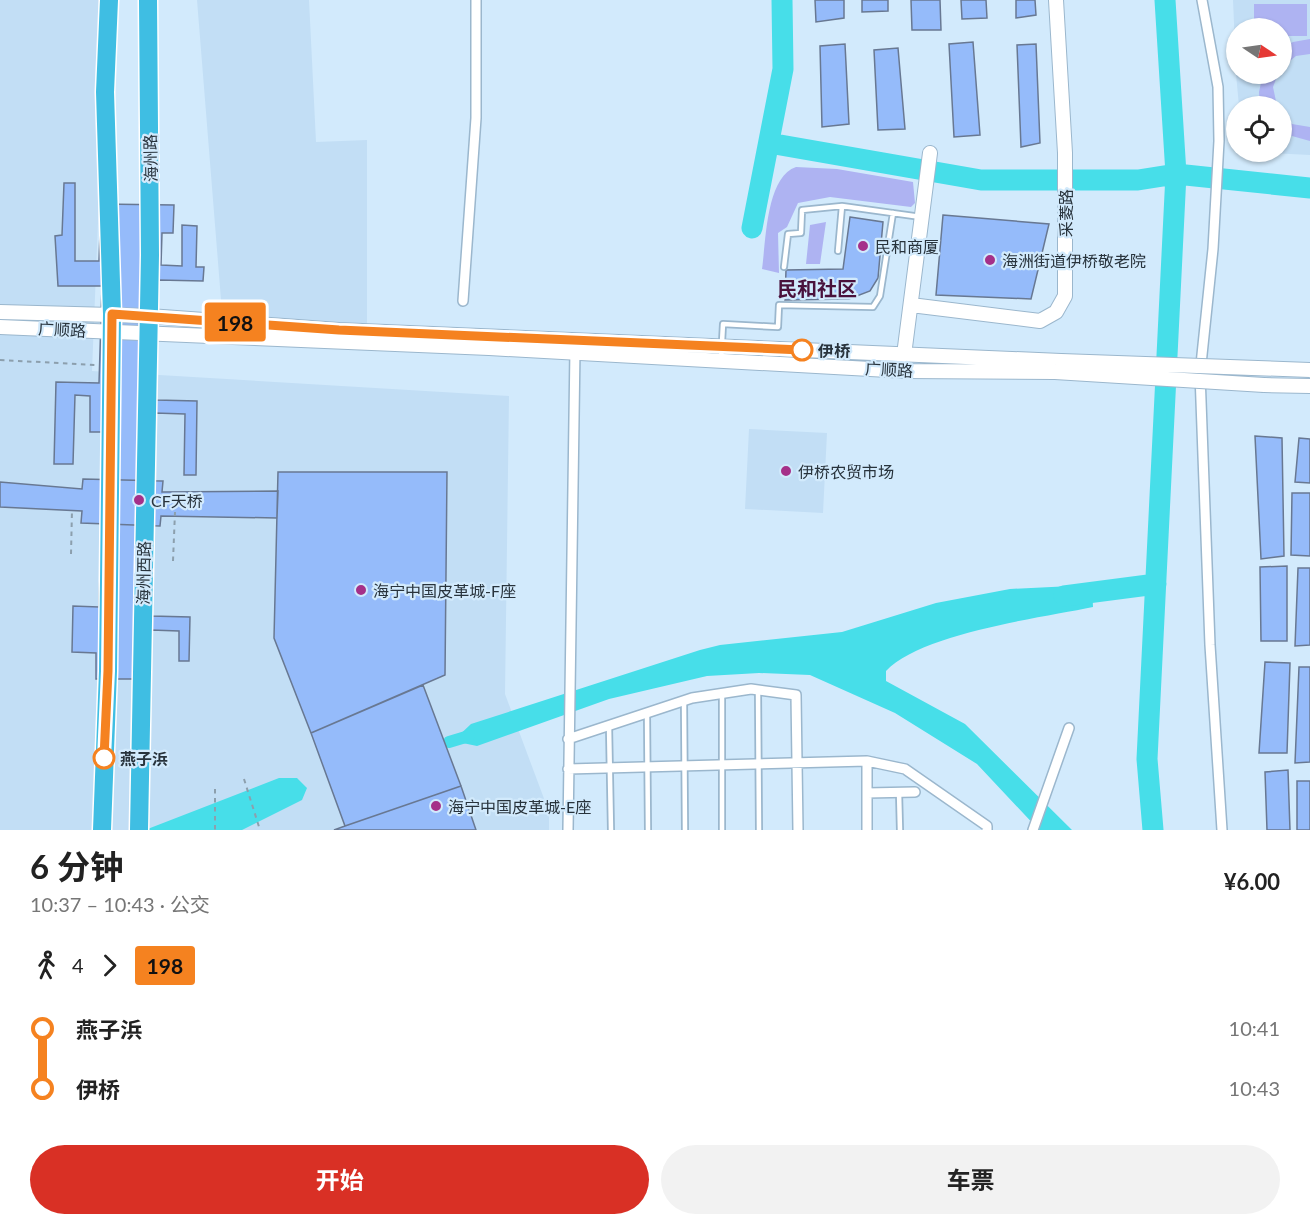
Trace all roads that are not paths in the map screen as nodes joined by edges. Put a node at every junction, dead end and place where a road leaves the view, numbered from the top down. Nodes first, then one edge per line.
1 (110, 0) edge
2 (148, 0) edge
3 (476, 0) edge
4 (1056, 0) edge
5 (1202, 0) edge
6 (930, 153) dead end
7 (842, 206) junction
8 (893, 213) junction
9 (923, 217) junction
10 (838, 251) dead end
11 (784, 267) dead end
12 (463, 300) dead end
13 (911, 305) junction
14 (0, 312) edge
15 (112, 323) junction
16 (149, 323) junction
17 (0, 327) edge
18 (575, 346) junction
19 (721, 354) junction
20 (904, 355) junction
21 (1058, 367) junction
22 (1310, 370) edge
23 (1310, 386) edge
24 (758, 690) junction
25 (722, 693) junction
26 (684, 700) junction
27 (647, 712) junction
28 (609, 723) junction
29 (1069, 728) dead end
30 (568, 734) junction
31 (867, 760) junction
32 (797, 762) junction
33 (759, 764) junction
34 (722, 765) junction
35 (648, 766) junction
36 (684, 766) junction
37 (610, 768) junction
38 (568, 769) junction
39 (899, 792) junction
40 (915, 792) dead end
41 (867, 793) junction
42 (139, 827) edge
43 (102, 830) edge
44 (568, 830) edge
45 (610, 830) edge
46 (648, 830) edge
47 (685, 830) edge
48 (722, 830) edge
49 (759, 830) edge
50 (798, 830) edge
51 (867, 830) edge
52 (900, 830) edge
53 (987, 830) edge
54 (1033, 830) edge
55 (1222, 830) edge

1 - 15 highway
2 - 16 highway, 海州路
3 - 12 street
4 - 13 main road, 采菱路
5 - 55 street
6 - 9 main road
7 - 8 lane
7 - 10 lane
7 - 11 lane
8 - 9 lane
8 - 19 lane
9 - 13 main road
13 - 20 main road
14 - 15 main road, 广顺路
15 - 16 main road, 广顺路
15 - 17 main road, 广顺路
15 - 43 highway, 海州西路
16 - 18 main road, 广顺路
16 - 42 highway, 海州西路
18 - 19 main road, 广顺路
18 - 30 street
19 - 20 main road, 广顺路
19 - 21 main road, 广顺路
20 - 21 main road, 广顺路
21 - 22 main road, bridge
21 - 23 main road, 广顺路, bridge
24 - 25 street
24 - 32 street
24 - 33 lane
25 - 26 street
25 - 34 lane
26 - 27 street
26 - 36 lane
27 - 28 street
27 - 35 lane
28 - 30 street
28 - 37 lane
29 - 54 street
30 - 38 street
31 - 32 street
31 - 41 street
31 - 53 street
32 - 33 street
32 - 50 street
33 - 34 street
33 - 49 lane
34 - 36 street
34 - 48 lane
35 - 36 street
35 - 37 street
35 - 46 lane
36 - 47 lane
37 - 38 street
37 - 45 lane
38 - 44 street
39 - 40 street
39 - 41 street
39 - 52 lane
41 - 51 street

